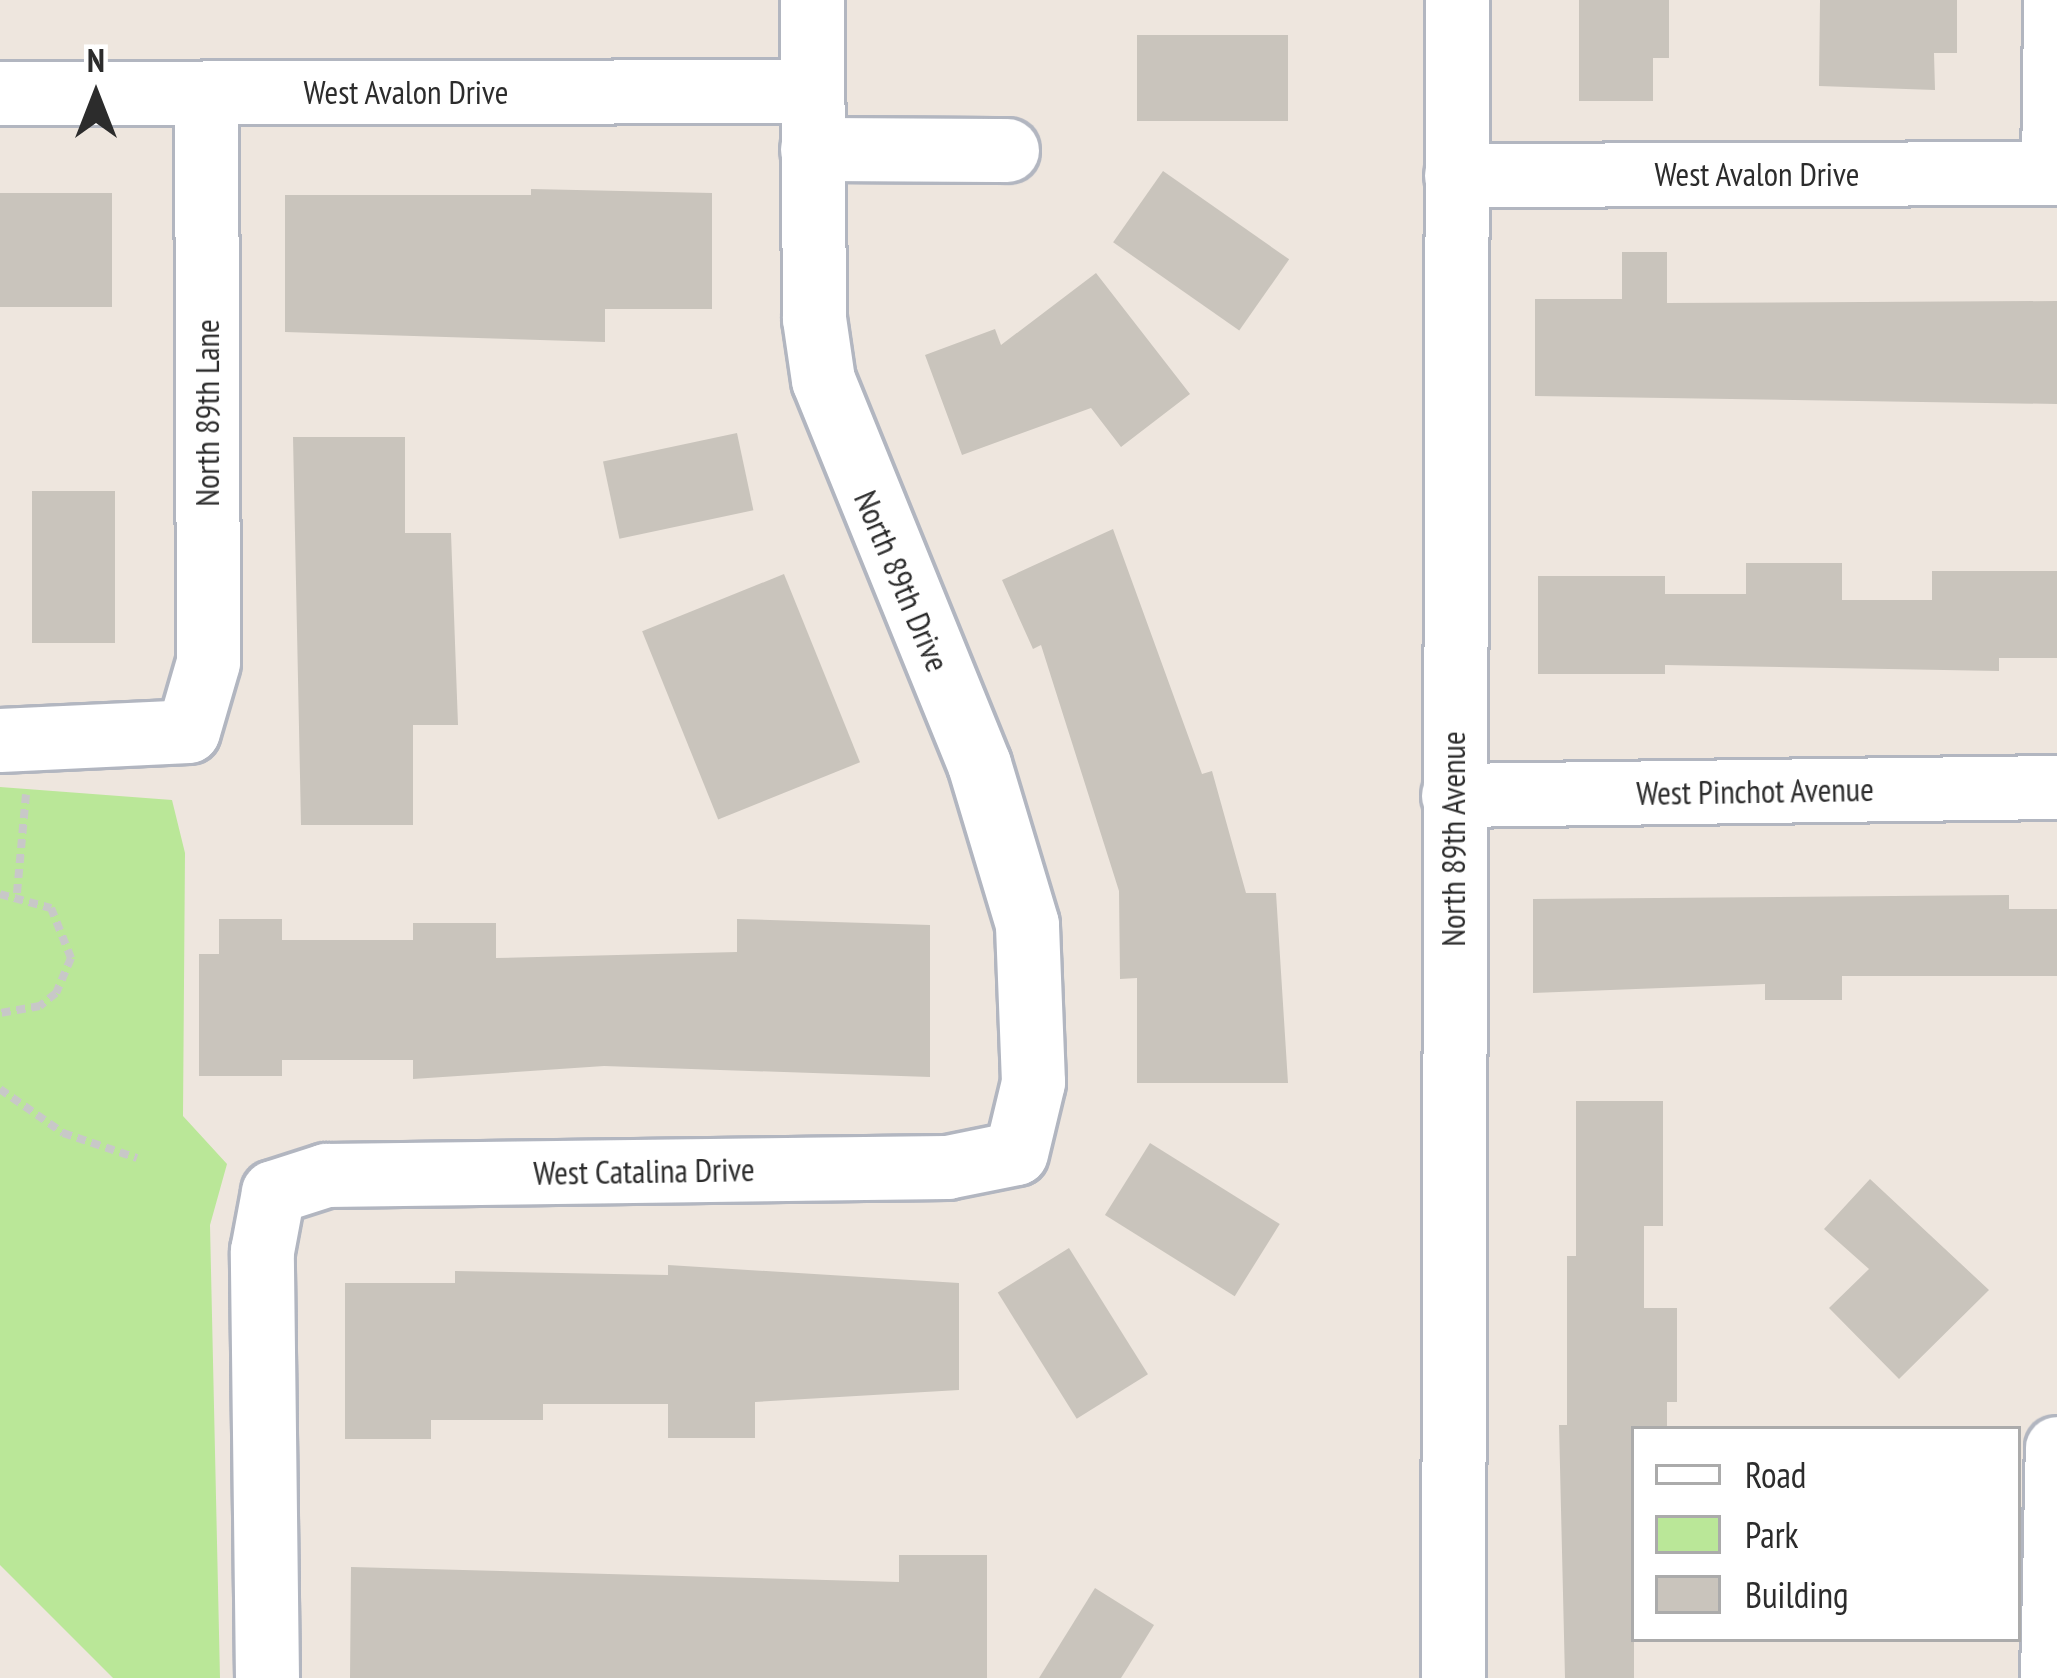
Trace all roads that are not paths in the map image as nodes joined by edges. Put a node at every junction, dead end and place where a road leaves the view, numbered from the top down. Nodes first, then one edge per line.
1 (812, 0) edge
2 (1457, 0) edge
3 (2055, 0) edge
4 (0, 93) edge
5 (206, 93) junction
6 (812, 120) junction
7 (1007, 151) dead end
8 (2055, 173) edge
9 (1456, 175) junction
10 (14, 763) edge
11 (2057, 787) edge
12 (1453, 795) junction
13 (1016, 1153) joint
14 (2057, 1448) edge
15 (267, 1678) edge
16 (1453, 1678) edge
17 (2052, 1678) edge

1 - 6 street, North 89th Drive
2 - 9 street, North 89th Avenue
3 - 8 street
4 - 5 street, West Avalon Drive
5 - 6 street, West Avalon Drive
5 - 10 street, North 89th Lane
6 - 7 street, West Avalon Drive
6 - 13 street, North 89th Drive
8 - 9 street, West Avalon Drive
9 - 12 street, North 89th Avenue
11 - 12 street, West Pinchot Avenue
12 - 16 street, North 89th Avenue
13 - 15 street, West Catalina Drive
14 - 17 street

